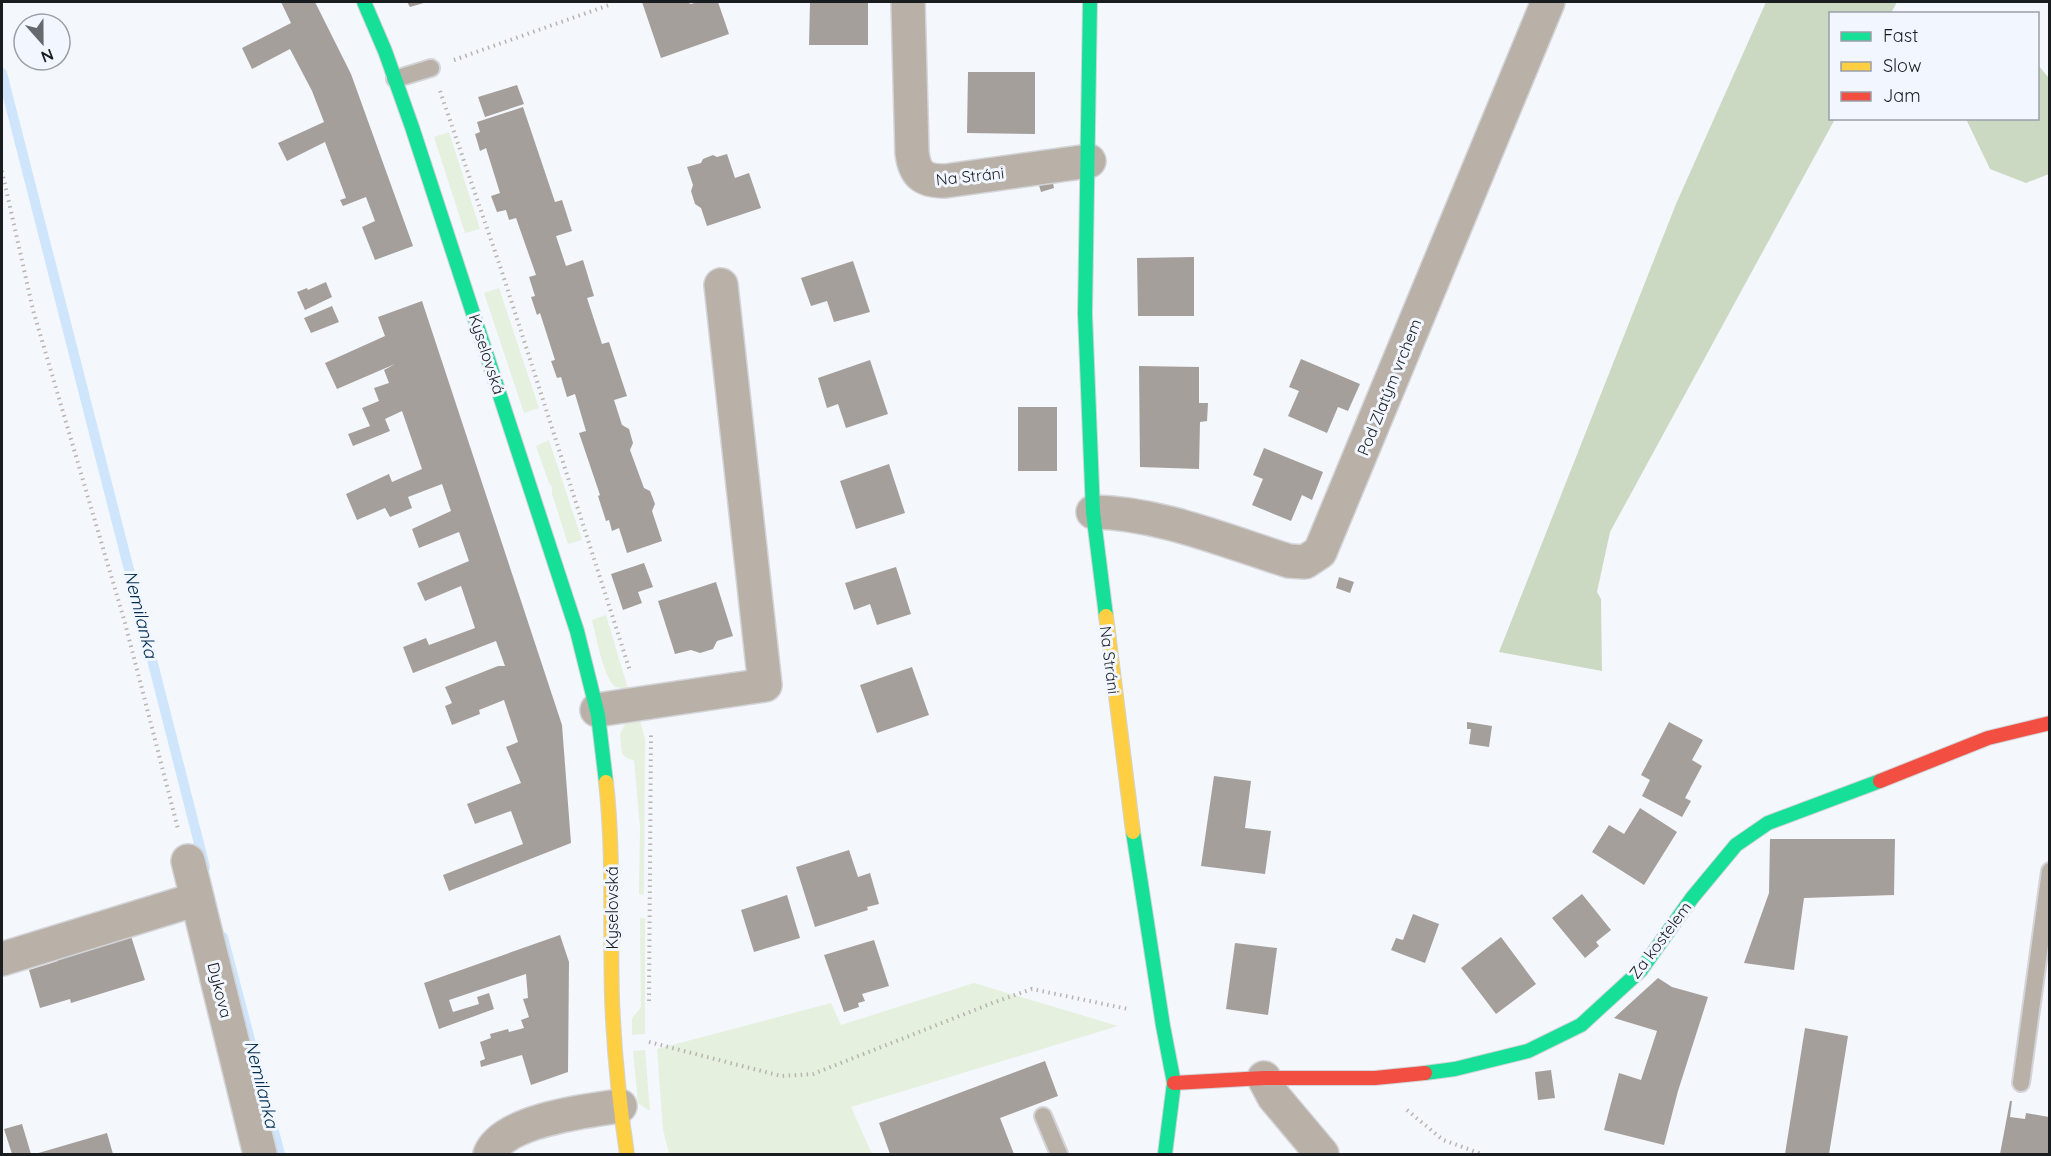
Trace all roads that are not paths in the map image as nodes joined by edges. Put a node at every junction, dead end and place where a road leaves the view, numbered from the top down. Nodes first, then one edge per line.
1 (364, 2) edge
2 (908, 2) edge
3 (1090, 2) edge
4 (1548, 2) edge
5 (431, 68) road end
6 (395, 79) junction
7 (1089, 160) junction
8 (721, 285) dead end
9 (1093, 512) junction
10 (597, 710) junction
11 (2049, 723) edge
12 (188, 861) road end
13 (2049, 870) edge
14 (197, 899) junction
15 (2, 959) edge
16 (1264, 1078) junction
17 (1174, 1083) junction
18 (2021, 1083) dead end
19 (620, 1106) junction
20 (1043, 1116) dead end
21 (256, 1153) edge
22 (490, 1155) edge
23 (627, 1155) edge
24 (1059, 1155) edge
25 (1165, 1155) edge
26 (1322, 1155) edge

1 - 6 street, Kyselovská
2 - 7 street, Na Stráni
3 - 7 street, Na Stráni
4 - 9 street, Pod Zlatým vrchem
5 - 6 lane
6 - 10 street, Kyselovská
7 - 9 street, Na Stráni
8 - 10 street
9 - 17 street, Na Stráni
10 - 19 street, Kyselovská
11 - 16 street, Za kostelem
12 - 14 street, Dykova
13 - 18 lane
14 - 15 street
14 - 21 street, Dykova
16 - 17 street, Za kostelem
16 - 26 street
17 - 25 street, Na Stráni
19 - 22 street
19 - 23 street, Kyselovská
20 - 24 lane

